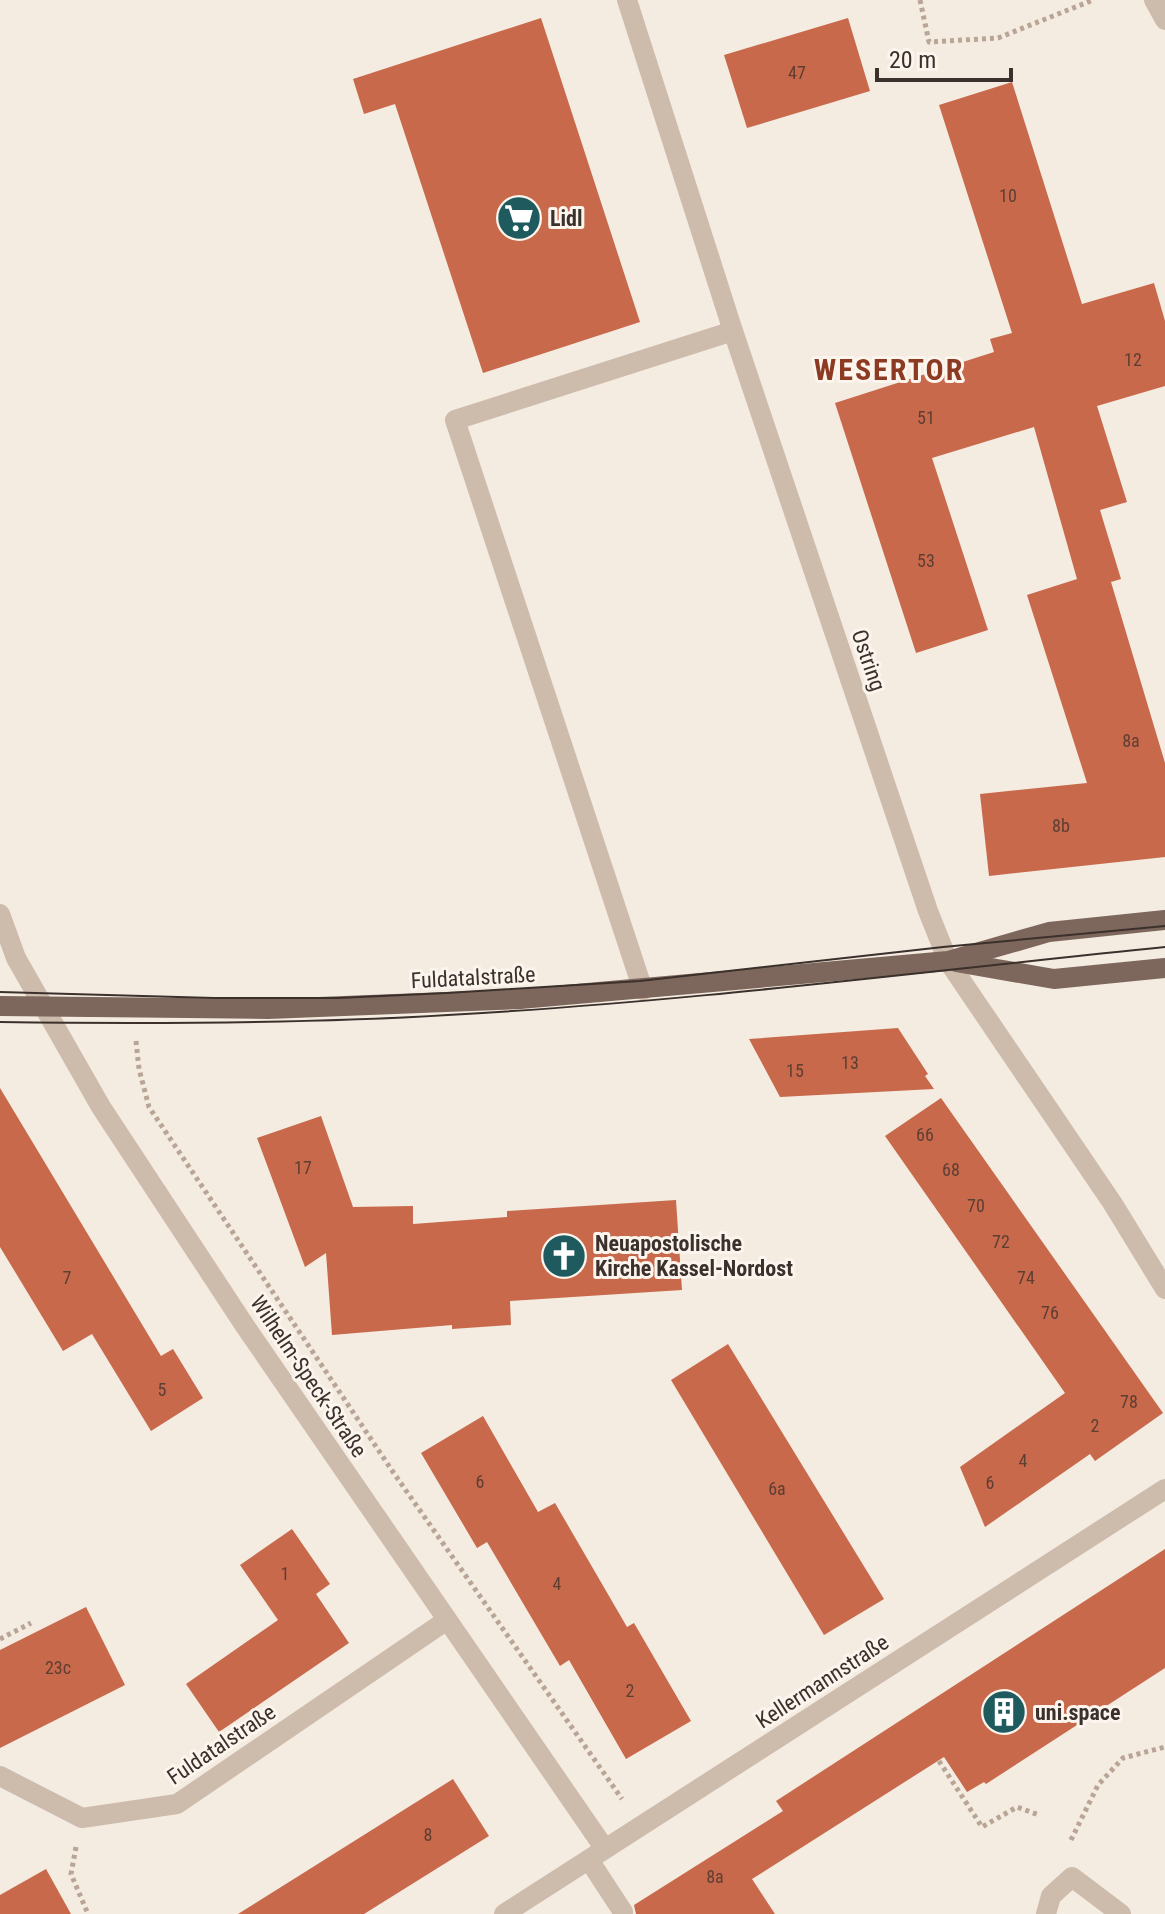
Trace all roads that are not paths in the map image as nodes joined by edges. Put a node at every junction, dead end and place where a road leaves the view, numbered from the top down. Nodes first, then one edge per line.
1 (627, 0) edge
2 (1154, 0) edge
3 (1165, 20) edge
4 (733, 331) junction
5 (0, 914) edge
6 (1165, 920) edge
7 (948, 961) junction
8 (1165, 968) edge
9 (643, 990) junction
10 (0, 1006) edge
11 (44, 1006) junction
12 (1165, 1289) edge
13 (1165, 1489) edge
14 (447, 1620) junction
15 (0, 1776) edge
16 (597, 1854) junction
17 (623, 1912) edge
18 (505, 1914) edge
19 (1046, 1914) edge
20 (1121, 1914) edge

1 - 4 street, Ostring
2 - 3 street
4 - 7 street, Ostring
4 - 9 street
5 - 11 street, Wilhelm-Speck-Straße
6 - 7 main road, Fuldatalstraße
7 - 8 main road, Fuldatalstraße
7 - 9 main road, Fuldatalstraße
7 - 12 street, Ostring
9 - 11 main road, Fuldatalstraße
10 - 11 main road, Fuldatalstraße
11 - 14 street, Wilhelm-Speck-Straße
13 - 16 street, Kellermannstraße
14 - 15 street, Fuldatalstraße
14 - 16 street, Wilhelm-Speck-Straße
16 - 17 street, Wilhelm-Speck-Straße
16 - 18 street, Kellermannstraße
19 - 20 street

